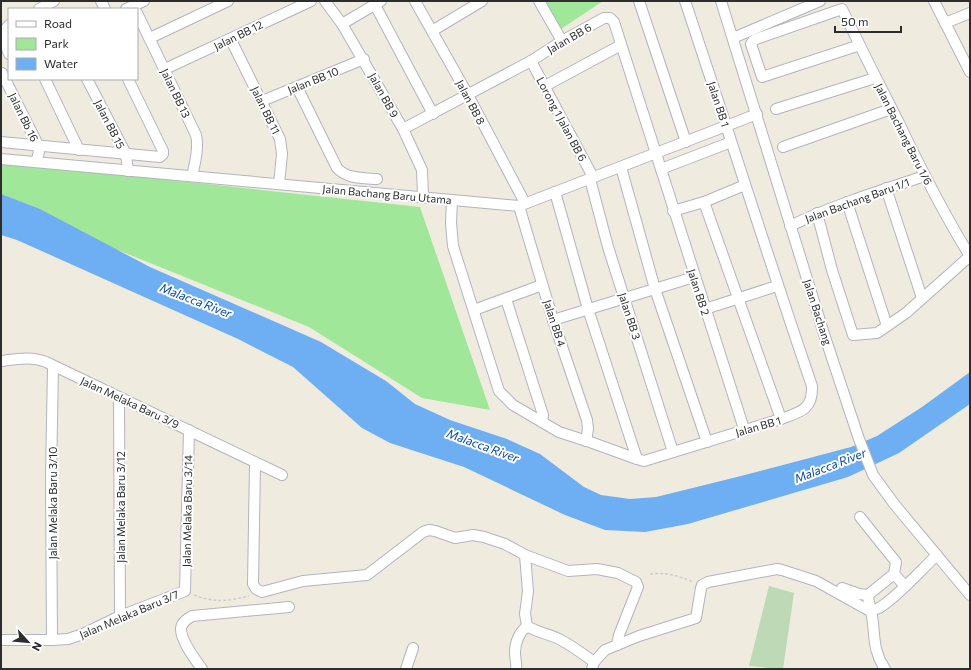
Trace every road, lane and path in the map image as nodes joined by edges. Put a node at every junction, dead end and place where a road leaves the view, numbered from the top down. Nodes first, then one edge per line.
1 (54, 1) edge
2 (144, 1) edge
3 (228, 1) edge
4 (311, 1) edge
5 (325, 1) edge
6 (415, 1) edge
7 (482, 1) edge
8 (539, 1) edge
9 (639, 1) edge
10 (685, 1) edge
11 (721, 1) edge
12 (820, 1) edge
13 (934, 1) edge
14 (378, 3) edge
15 (41, 8) edge
16 (134, 8) edge
17 (970, 13) edge
18 (138, 18) edge
19 (945, 23) junction
20 (342, 24) junction
21 (8, 26) edge
22 (432, 31) junction
23 (150, 38) junction
24 (733, 38) junction
25 (231, 40) junction
26 (562, 41) junction
27 (621, 45) junction
28 (860, 45) junction
29 (8, 52) edge
30 (364, 59) junction
31 (531, 60) junction
32 (165, 70) junction
33 (4, 72) edge
34 (970, 72) edge
35 (875, 78) junction
36 (44, 80) edge
37 (88, 80) edge
38 (128, 80) edge
39 (545, 86) junction
40 (297, 87) junction
41 (468, 95) junction
42 (262, 102) junction
43 (776, 109) dead end
44 (891, 109) junction
45 (433, 114) junction
46 (757, 114) junction
47 (727, 126) junction
48 (403, 129) junction
49 (1, 142) edge
50 (686, 142) junction
51 (731, 142) junction
52 (38, 146) junction
53 (783, 147) dead end
54 (79, 150) junction
55 (656, 153) junction
56 (126, 154) junction
57 (1, 159) edge
58 (36, 162) junction
59 (621, 167) junction
60 (661, 169) junction
61 (128, 171) junction
62 (192, 176) junction
63 (925, 176) junction
64 (591, 178) junction
65 (377, 179) dead end
66 (279, 184) junction
67 (745, 185) junction
68 (886, 188) junction
69 (555, 192) junction
70 (423, 197) junction
71 (452, 200) junction
72 (704, 202) junction
73 (847, 202) junction
74 (522, 205) junction
75 (673, 211) junction
76 (817, 213) junction
77 (790, 226) junction
78 (970, 256) edge
79 (694, 277) junction
80 (542, 286) junction
81 (777, 286) junction
82 (655, 289) junction
83 (624, 298) junction
84 (739, 298) junction
85 (922, 298) junction
86 (506, 299) junction
87 (588, 309) junction
88 (705, 309) junction
89 (474, 310) junction
90 (553, 320) junction
91 (887, 326) junction
92 (1, 361) edge
93 (53, 366) junction
94 (119, 397) junction
95 (781, 419) junction
96 (542, 422) junction
97 (189, 430) junction
98 (744, 430) junction
99 (586, 441) junction
100 (707, 442) junction
101 (673, 452) junction
102 (637, 459) junction
103 (255, 463) junction
104 (282, 475) dead end
105 (860, 517) dead end
106 (525, 555) junction
107 (937, 555) junction
108 (650, 574) dead end
109 (894, 574) junction
110 (702, 585) junction
111 (905, 586) junction
112 (842, 588) dead end
113 (185, 591) junction
114 (262, 592) junction
115 (868, 595) junction
116 (970, 595) edge
117 (289, 607) dead end
118 (871, 610) junction
119 (120, 616) junction
120 (527, 626) junction
121 (1, 640) edge
122 (52, 640) junction
123 (617, 645) junction
124 (413, 648) dead end
125 (593, 665) edge
126 (202, 669) edge
127 (406, 669) edge
128 (516, 669) edge
129 (885, 669) edge

1 - 15 street
2 - 16 street
3 - 23 street
4 - 25 street, Jalan BB 12
5 - 20 street, Jalan BB 9
6 - 22 street, Jalan BB 8
7 - 22 street
8 - 26 street
9 - 50 street
10 - 47 street, Jalan BB 1
11 - 24 street, Jalan Bachang
12 - 24 street
13 - 19 street
14 - 20 street
14 - 45 street
17 - 19 street
18 - 23 street, Jalan BB 13
19 - 34 street
20 - 30 street, Jalan BB 9
21 - 29 street
22 - 41 street, Jalan BB 8
23 - 32 street, Jalan BB 13
24 - 46 street, Jalan Bachang
25 - 32 street, Jalan BB 12
25 - 42 street, Jalan BB 11
26 - 27 street, Jalan BB 6
26 - 31 street, Jalan BB 6
27 - 39 street
27 - 55 street, Jalan BB 6
28 - 28 street, Jalan Bachang Baru 1/6
28 - 35 street, Jalan Bachang Baru 1/6
30 - 40 street, Jalan BB 10
30 - 48 street, Jalan BB 9
31 - 39 street, Lorong 1 Jalan BB 6
31 - 41 street, Jalan BB 6
32 - 62 street, Jalan BB 13
33 - 52 street, Jalan Bb 16
35 - 43 street
35 - 44 street, Jalan Bachang Baru 1/6
36 - 54 street
37 - 56 street, Jalan BB 15
38 - 56 street
39 - 64 street, Lorong 1 Jalan BB 6
40 - 42 street, Jalan BB 10
40 - 65 street
41 - 45 street, Jalan BB 6
41 - 74 street, Jalan BB 8
42 - 66 street, Jalan BB 11
44 - 53 street
44 - 63 street, Jalan Bachang Baru 1/6
45 - 48 street, Jalan BB 6
46 - 47 street, Jalan Bachang Baru Utama
46 - 77 street, Jalan Bachang
47 - 50 street, Jalan Bachang Baru Utama
47 - 51 street, Jalan BB 1
48 - 70 street, Jalan BB 9
49 - 52 street
50 - 55 street, Jalan Bachang Baru Utama
51 - 60 street
51 - 67 street, Jalan BB 1
52 - 54 street
52 - 58 street, Jalan Bb 16
54 - 56 street
55 - 59 street, Jalan Bachang Baru Utama
55 - 60 street, Jalan BB 2
56 - 61 street, Jalan BB 15
57 - 58 street, Jalan Bachang Baru Utama
58 - 61 street, Jalan Bachang Baru Utama
59 - 64 street, Jalan Bachang Baru Utama
59 - 82 street
60 - 75 street, Jalan BB 2
61 - 62 street, Jalan Bachang Baru Utama
62 - 66 street, Jalan Bachang Baru Utama
63 - 68 street, Jalan Bachang Baru 1/1
63 - 78 street, Jalan Bachang Baru 1/6
64 - 69 street, Jalan Bachang Baru Utama
64 - 83 street, Jalan BB 3
66 - 70 street, Jalan Bachang Baru Utama
67 - 72 street
67 - 81 street, Jalan BB 1
68 - 73 street, Jalan Bachang Baru 1/1
68 - 85 street
69 - 74 street, Jalan Bachang Baru Utama
69 - 87 street
70 - 71 street, Jalan Bachang Baru Utama
71 - 74 street, Jalan Bachang Baru Utama
71 - 89 street, Jalan BB 1
72 - 75 street
72 - 84 street
73 - 76 street, Jalan Bachang Baru 1/1
73 - 91 street
74 - 80 street, Jalan BB 4
75 - 79 street, Jalan BB 2
76 - 77 street, Jalan Bachang Baru 1/1
76 - 91 street
77 - 107 street, Jalan Bachang
78 - 85 street
79 - 82 street
79 - 88 street, Jalan BB 2
80 - 86 street
80 - 90 street, Jalan BB 4
81 - 84 street
81 - 95 street, Jalan BB 1
82 - 83 street
82 - 100 street
83 - 87 street
83 - 101 street, Jalan BB 3
84 - 88 street
84 - 95 street
85 - 91 street
86 - 89 street
86 - 96 street
87 - 90 street
87 - 102 street
88 - 98 street, Jalan BB 2
89 - 96 street, Jalan BB 1
90 - 99 street, Jalan BB 4
92 - 93 street, Jalan Melaka Baru 3/9
93 - 94 street, Jalan Melaka Baru 3/9
93 - 122 street, Jalan Melaka Baru 3/10
94 - 97 street, Jalan Melaka Baru 3/9
94 - 119 street, Jalan Melaka Baru 3/12
95 - 98 street, Jalan BB 1
96 - 99 street, Jalan BB 1
97 - 103 street, Jalan Melaka Baru 3/9
97 - 113 street, Jalan Melaka Baru 3/14
98 - 100 street, Jalan BB 1
99 - 102 street, Jalan BB 1
100 - 101 street, Jalan BB 1
101 - 102 street, Jalan BB 1
103 - 104 street, Jalan Melaka Baru 3/9
103 - 114 street
105 - 109 street
106 - 114 street
106 - 120 street
106 - 123 street
107 - 111 street
107 - 116 street, Jalan Bachang
108 - 110 path
109 - 111 street
109 - 115 street
110 - 118 street
110 - 123 street
111 - 118 street
112 - 115 street
113 - 114 path
113 - 119 street, Jalan Melaka Baru 3/7
115 - 118 street
117 - 126 street
118 - 129 street
119 - 122 street, Jalan Melaka Baru 3/7
120 - 125 street
120 - 128 street
121 - 122 street, Jalan Melaka Baru 3/7
123 - 125 street
124 - 127 street

